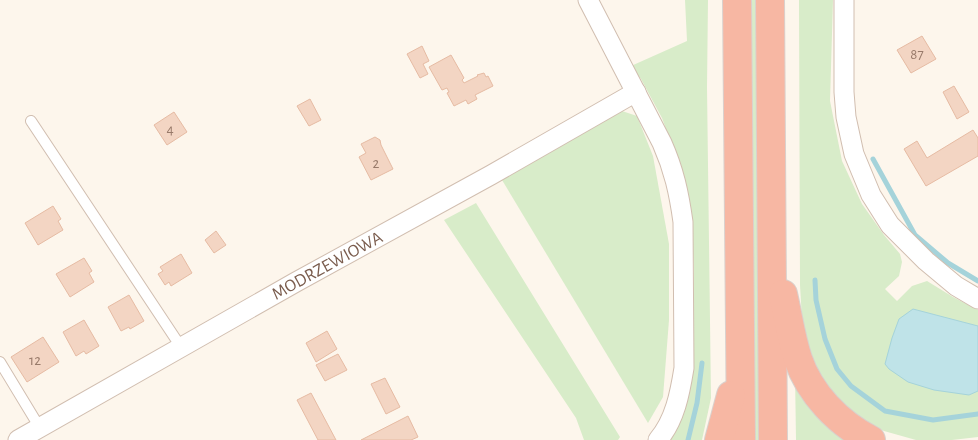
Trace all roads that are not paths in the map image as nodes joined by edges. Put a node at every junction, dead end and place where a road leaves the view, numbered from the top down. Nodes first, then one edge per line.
1 (588, 0) edge
2 (737, 0) edge
3 (770, 0) edge
4 (844, 0) edge
5 (636, 92) junction
6 (31, 120) dead end
7 (771, 244) junction
8 (978, 299) edge
9 (181, 347) junction
10 (0, 362) edge
11 (739, 365) junction
12 (40, 428) junction
13 (18, 440) edge
14 (658, 440) edge
15 (719, 440) edge
16 (741, 440) edge
17 (773, 440) edge
18 (871, 440) edge

1 - 5 street
2 - 11 highway
3 - 7 highway
4 - 8 street
5 - 9 street, MODRZEWIOWA
5 - 14 street
6 - 9 lane
7 - 17 highway
7 - 18 highway
9 - 12 street, MODRZEWIOWA
10 - 12 lane
11 - 15 highway
11 - 16 highway
12 - 13 street, MODRZEWIOWA

